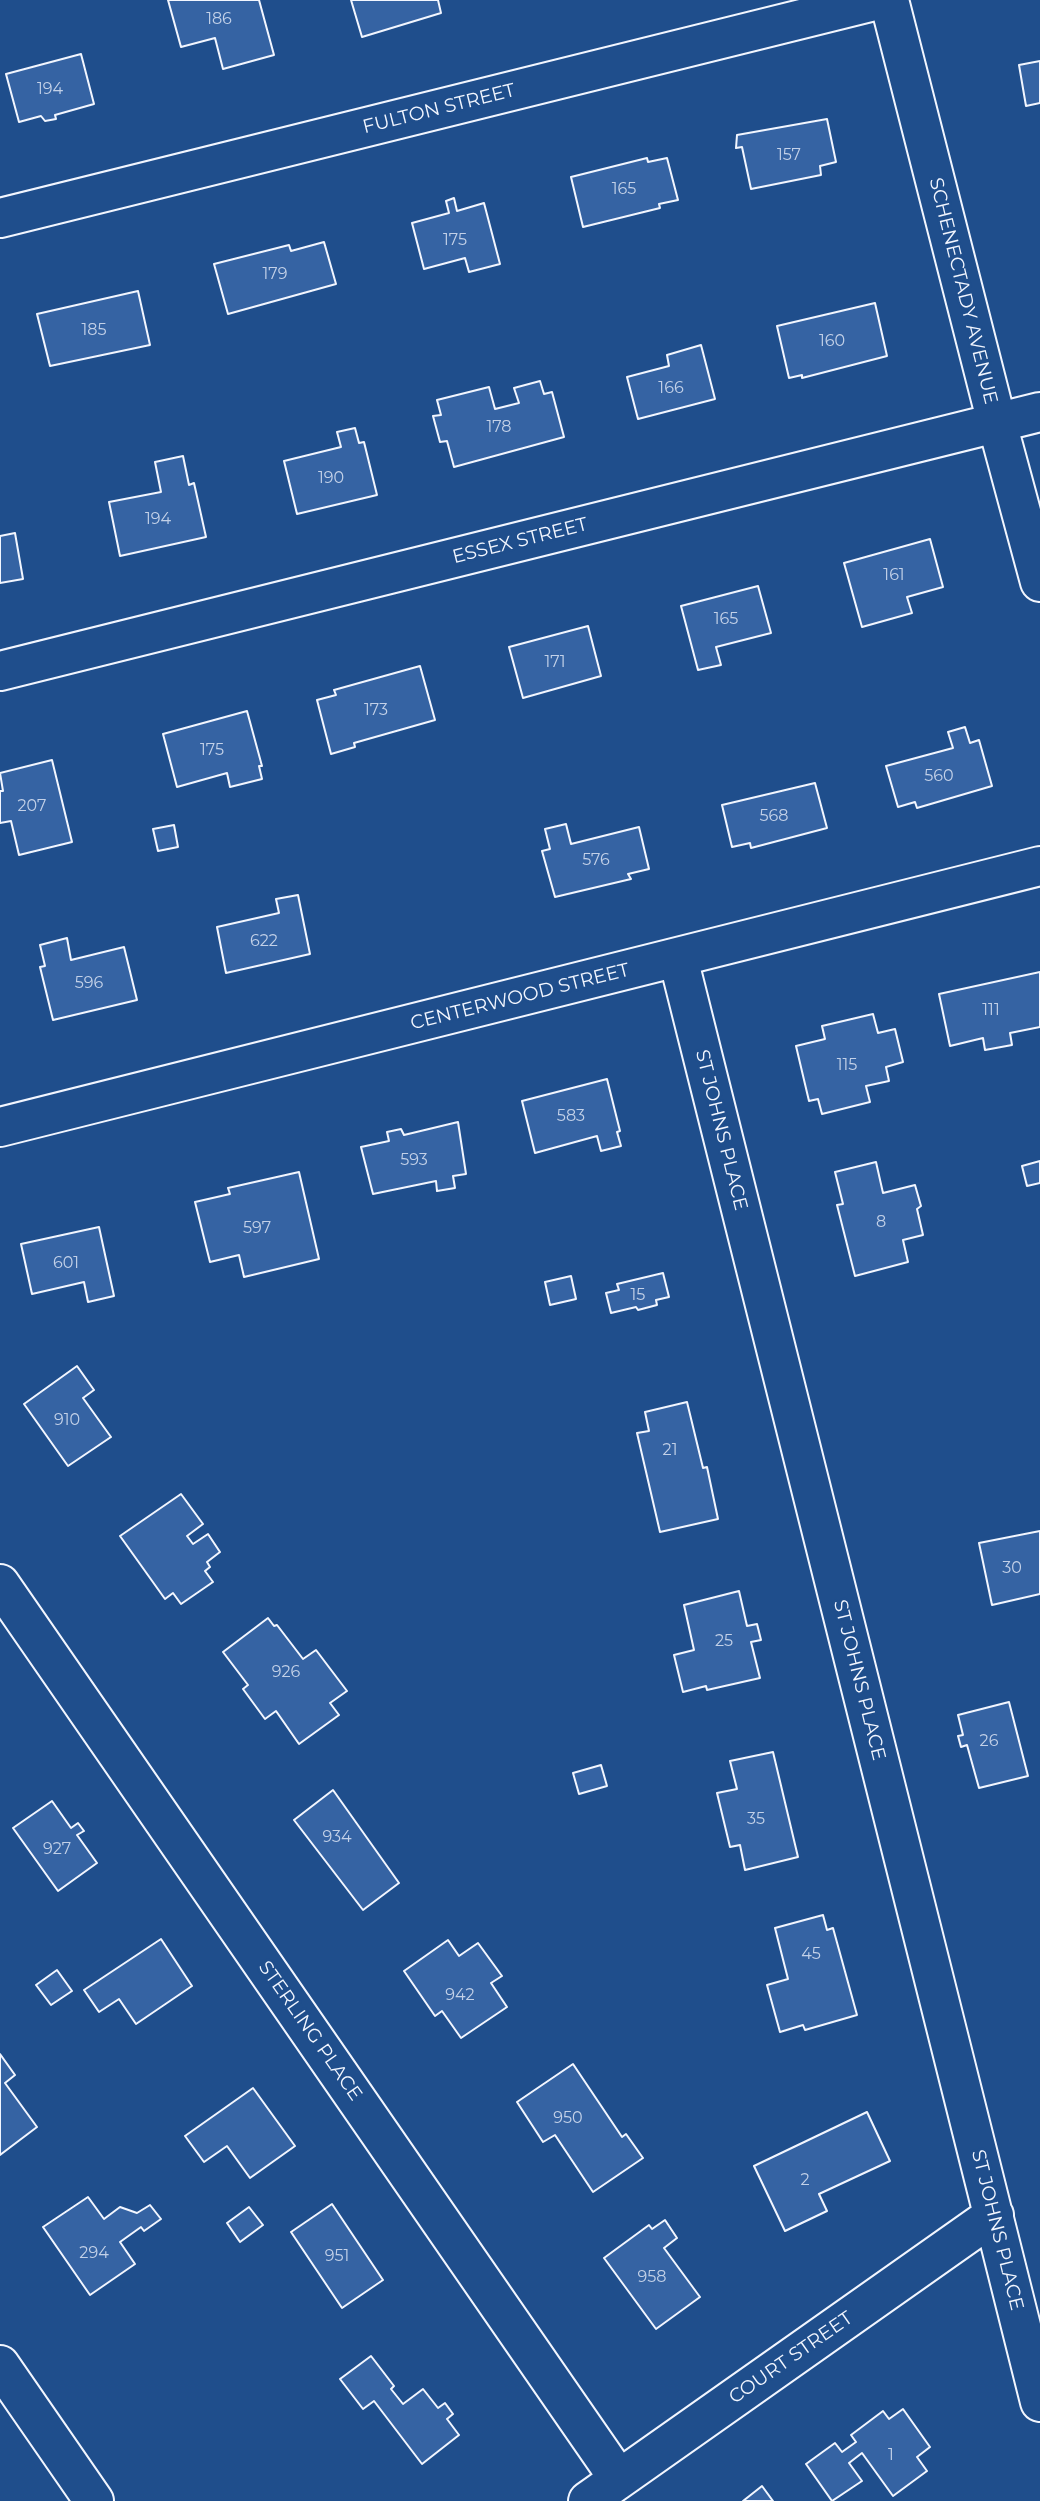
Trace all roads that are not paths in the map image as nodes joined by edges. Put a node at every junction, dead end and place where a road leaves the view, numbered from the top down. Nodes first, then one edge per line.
1 (878, 0) edge
2 (889, 0) edge
3 (0, 218) edge
4 (1040, 412) edge
5 (997, 423) junction
6 (1040, 582) edge
7 (0, 671) edge
8 (1040, 866) edge
9 (678, 958) junction
10 (0, 1126) edge
11 (0, 1584) edge
12 (994, 2215) junction
13 (0, 2366) edge
14 (1040, 2402) edge
15 (619, 2479) junction
16 (94, 2501) edge
17 (588, 2501) edge

1 - 3 street, FULTON STREET
2 - 5 street, SCHENECTADY AVENUE
4 - 5 street, ESSEX STREET
5 - 6 street, SCHENECTADY AVENUE
5 - 7 street, ESSEX STREET
8 - 9 street, CENTERWOOD STREET
9 - 10 street, CENTERWOOD STREET
9 - 12 street, ST JOHNS PLACE
11 - 15 street, STERLING PLACE
12 - 14 street, ST JOHNS PLACE
12 - 15 street, COURT STREET
13 - 16 street
15 - 17 street, COURT STREET

